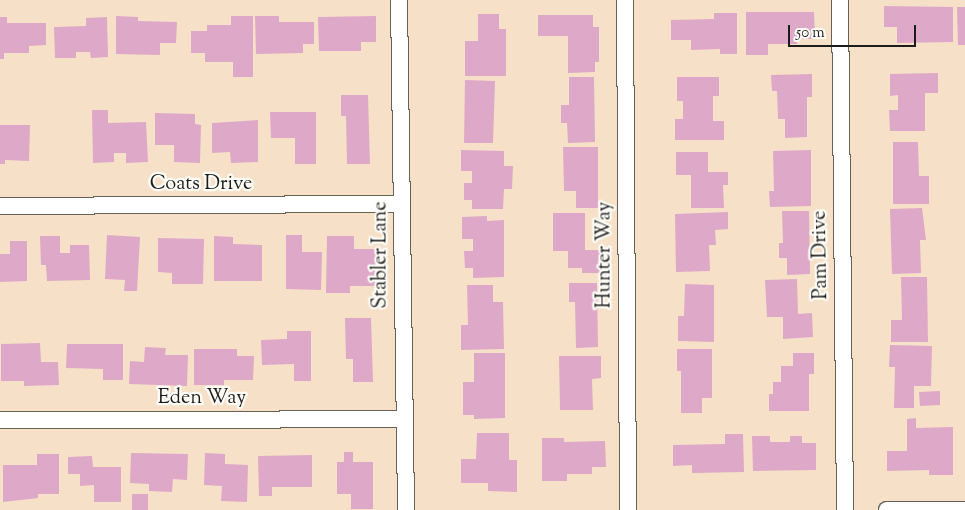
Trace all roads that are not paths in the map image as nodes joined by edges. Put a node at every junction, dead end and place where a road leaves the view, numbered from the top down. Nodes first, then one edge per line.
1 (399, 0) edge
2 (625, 0) edge
3 (840, 0) edge
4 (402, 204) junction
5 (0, 206) edge
6 (404, 419) junction
7 (0, 420) edge
8 (406, 510) edge
9 (628, 510) edge
10 (845, 510) edge
11 (887, 510) edge
12 (965, 510) edge

1 - 4 street, Stabler Lane
2 - 9 street, Hunter Way
3 - 10 street, Pam Drive
4 - 5 street, Coats Drive
4 - 6 street, Stabler Lane
6 - 7 street, Eden Way
6 - 8 street, Stabler Lane
11 - 12 street

